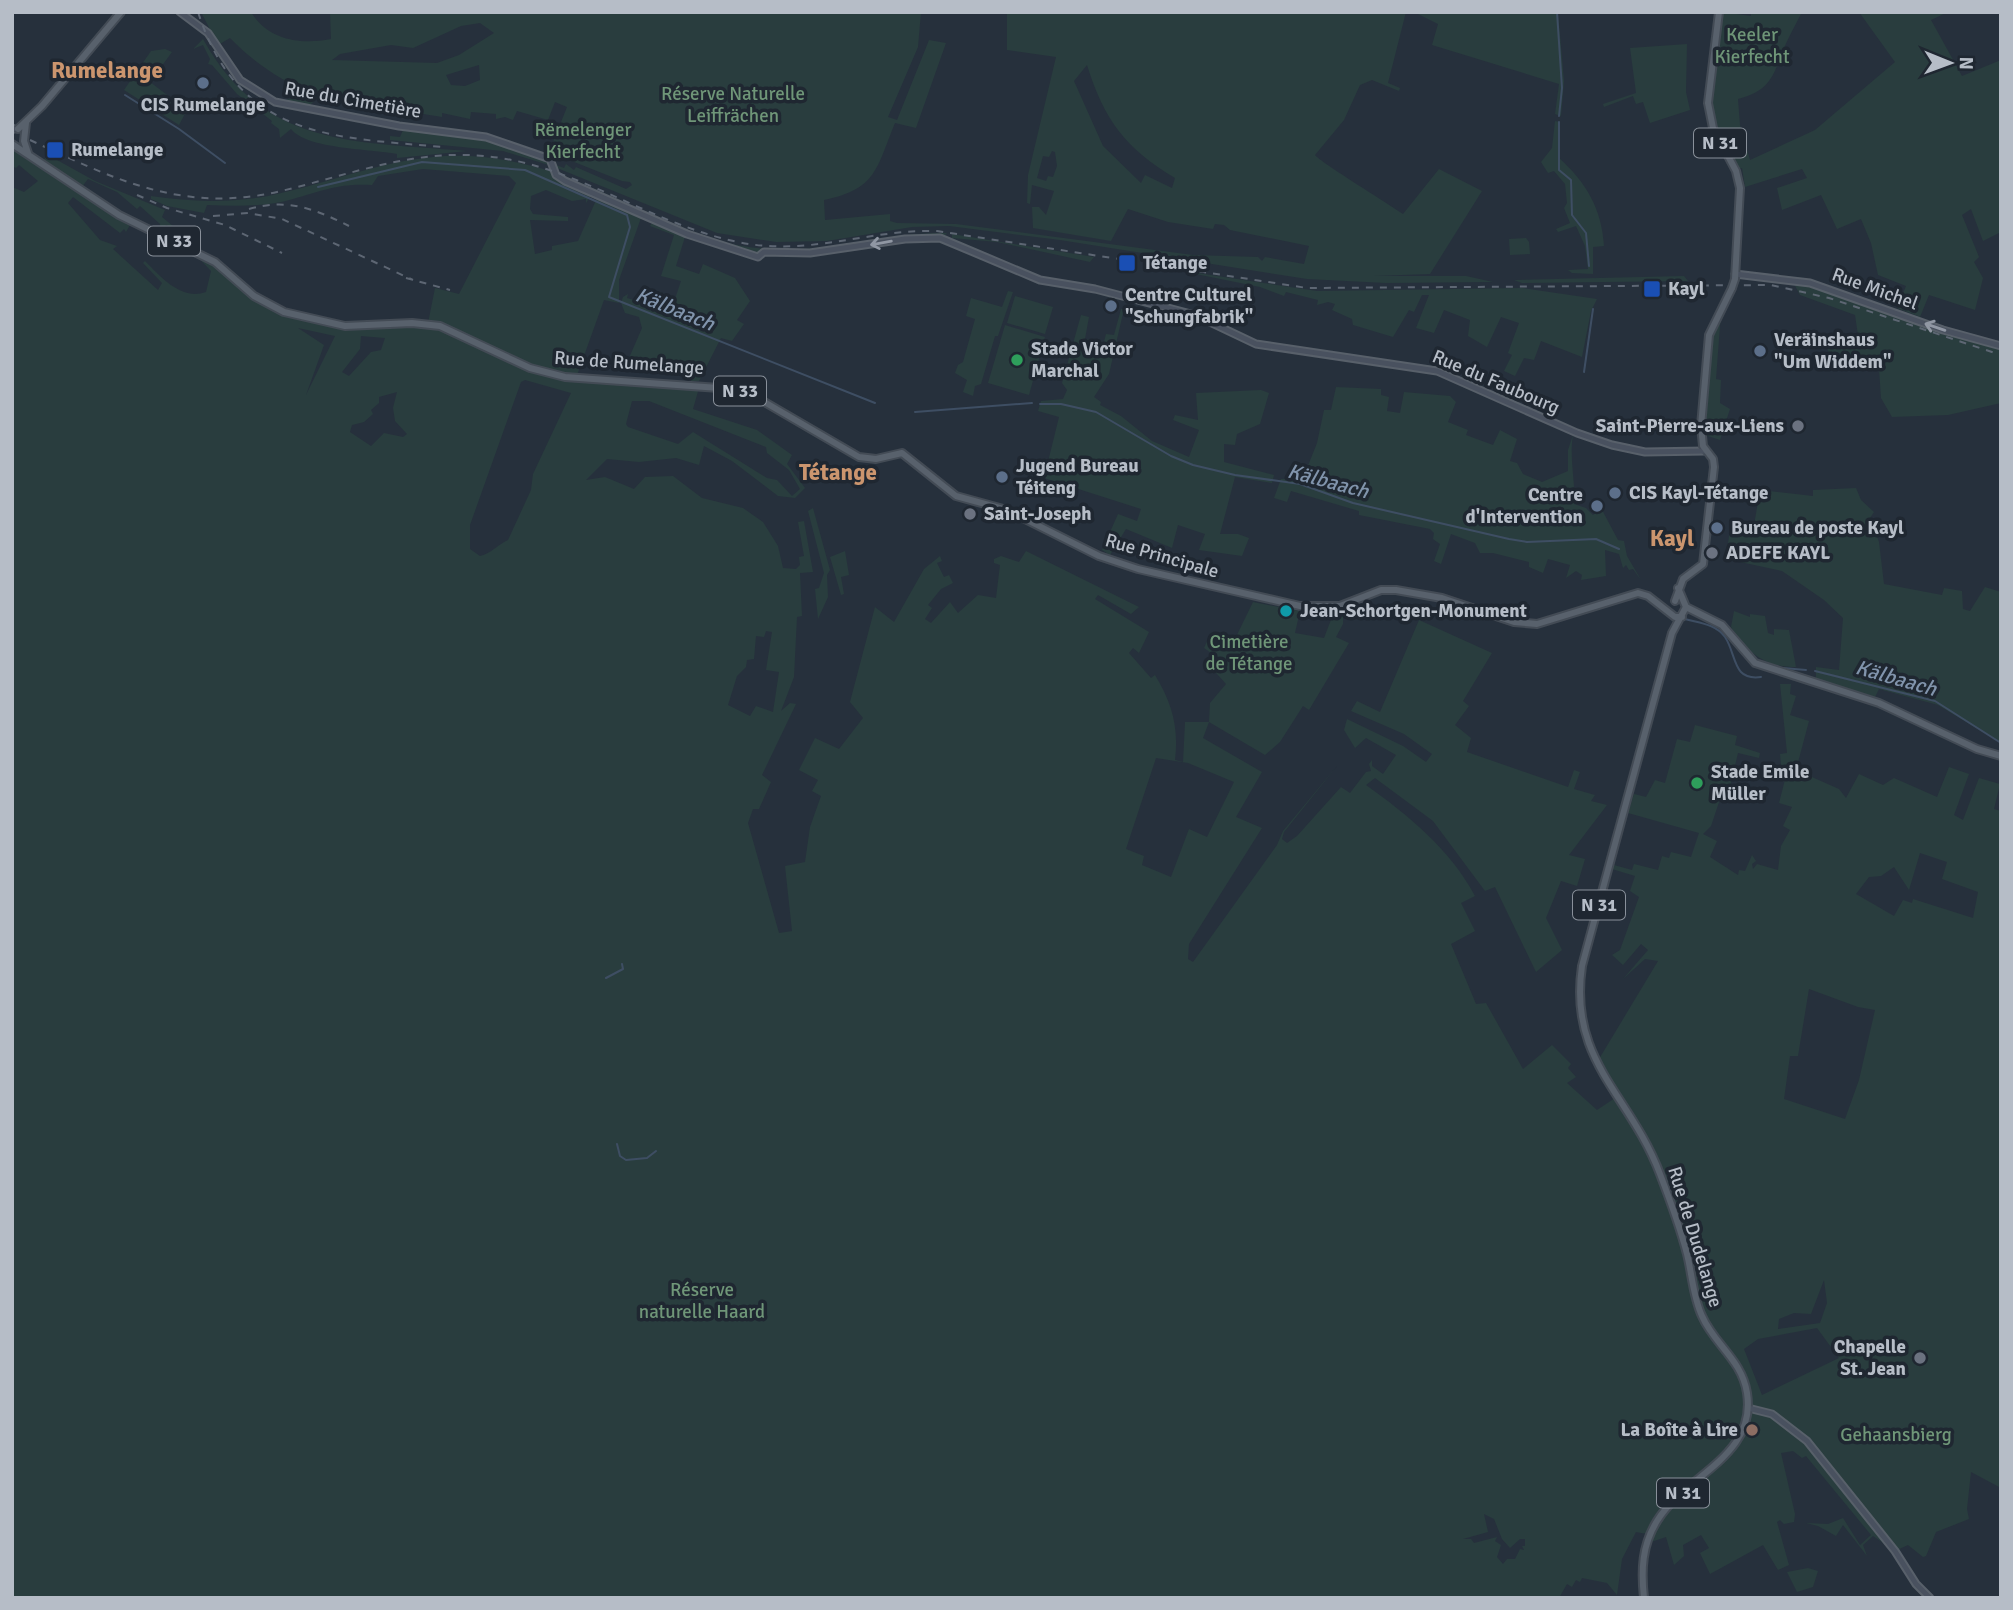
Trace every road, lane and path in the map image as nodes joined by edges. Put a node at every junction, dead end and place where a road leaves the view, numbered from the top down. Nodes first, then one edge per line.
1 (121, 12) edge
2 (180, 12) edge
3 (1719, 12) edge
4 (17, 132) edge
5 (14, 144) edge
6 (29, 154) junction
7 (758, 257) joint
8 (1735, 275) junction
9 (2001, 346) edge
10 (1705, 452) junction
11 (894, 453) joint
12 (1657, 603) junction
13 (1678, 603) junction
14 (1671, 614) junction
15 (1700, 614) junction
16 (1683, 616) junction
17 (1672, 633) junction
18 (2001, 756) edge
19 (1748, 1408) junction
20 (1644, 1598) edge
21 (1930, 1598) edge

1 - 4 main road
2 - 7 main road, Rue du Cimetière
3 - 8 main road, N 31
4 - 5 main road
4 - 6 main road
5 - 6 main road, N 33
6 - 11 main road, Rue de Rumelange / N 33
10 -> 7 main road, Rue du Faubourg
9 -> 8 main road, Rue Michel
8 - 10 main road, N 31, bridge
10 - 13 main road
11 - 12 main road, Rue Principale / N 33
12 - 13 main road, N 33
12 - 14 main road, N 33
13 - 14 main road, Rue de Dudelange
13 - 15 main road, N 33
13 - 16 main road, Rue de Dudelange
14 - 16 main road
14 - 17 main road, Rue de Dudelange / N 31
15 - 16 main road
15 - 18 main road, N 33
16 - 17 main road, Rue de Dudelange / N 31
17 - 19 main road, Rue de Dudelange / N 31
19 - 20 main road, N 31
19 - 21 main road

